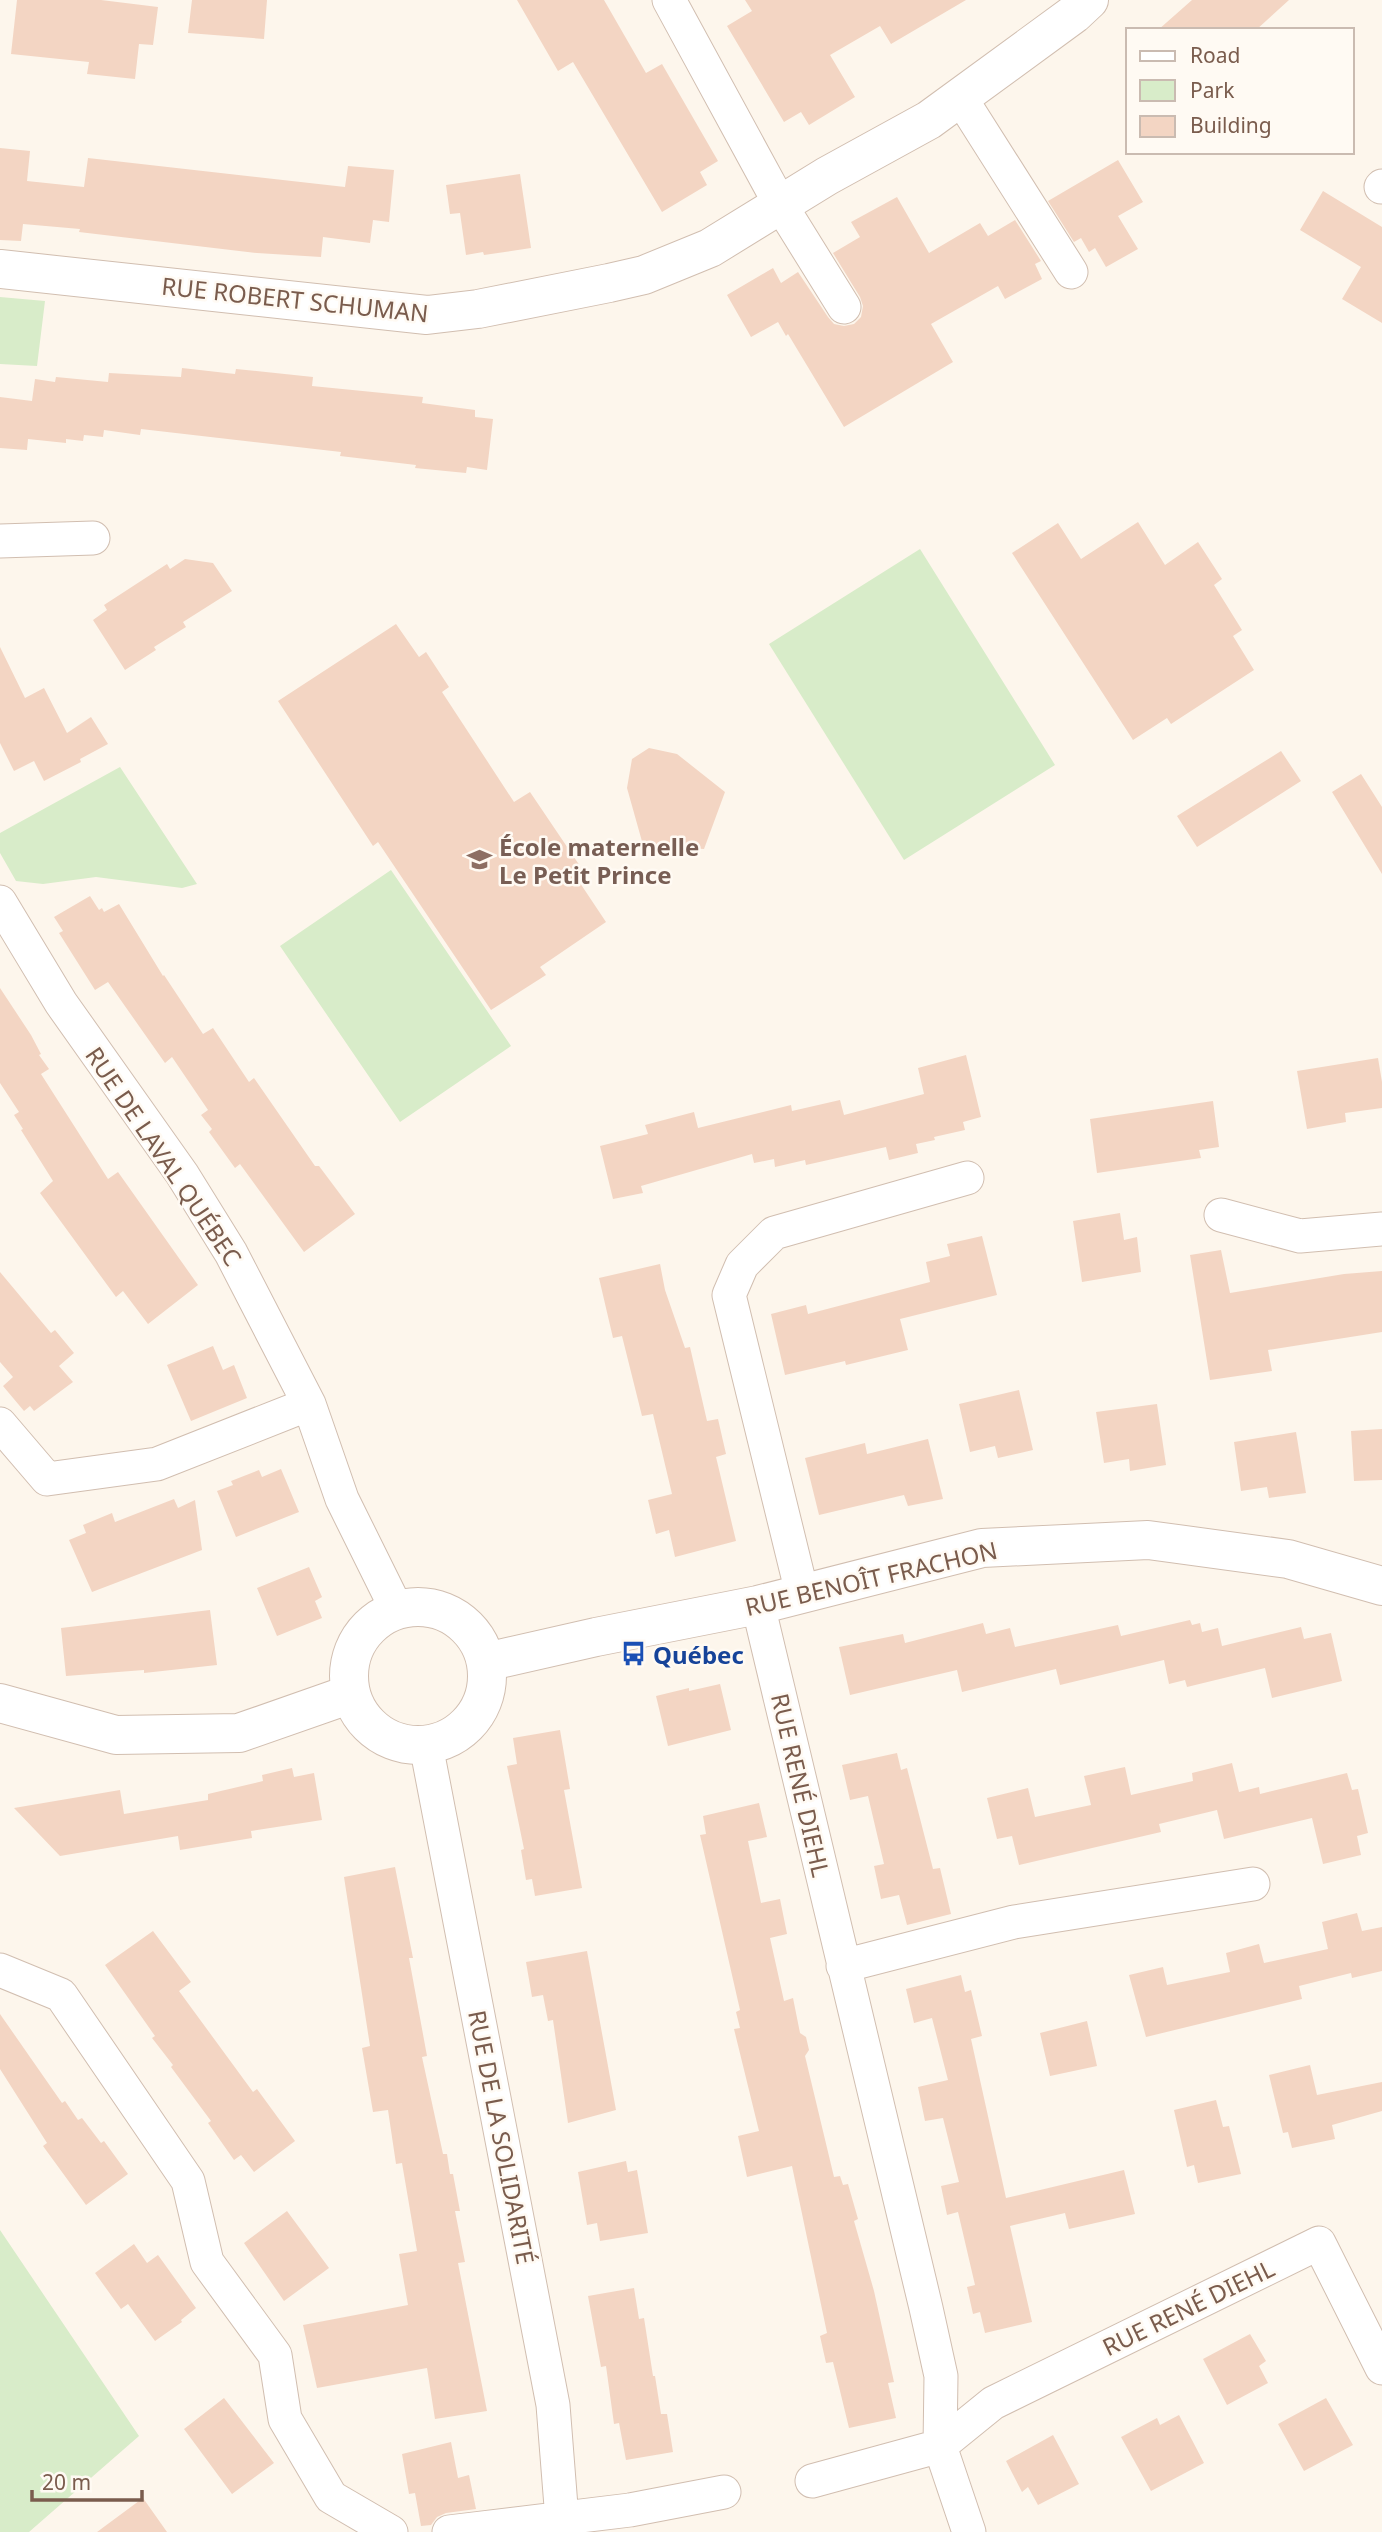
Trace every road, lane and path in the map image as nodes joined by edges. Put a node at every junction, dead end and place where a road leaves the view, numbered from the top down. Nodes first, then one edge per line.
1 (669, 0) edge
2 (1089, 0) edge
3 (960, 97) junction
4 (780, 204) junction
5 (0, 269) edge
6 (1071, 272) dead end
7 (844, 307) dead end
8 (93, 538) dead end
9 (0, 541) edge
10 (0, 902) edge
11 (967, 1178) dead end
12 (1221, 1215) dead end
13 (1382, 1228) edge
14 (309, 1404) junction
15 (0, 1424) edge
16 (1382, 1586) edge
17 (802, 1593) junction
18 (758, 1605) junction
19 (397, 1610) junction
20 (486, 1662) junction
21 (352, 1698) junction
22 (0, 1703) edge
23 (426, 1745) junction
24 (1254, 1884) dead end
25 (843, 1966) junction
26 (0, 1970) edge
27 (1382, 2368) edge
28 (940, 2446) junction
29 (813, 2480) dead end
30 (724, 2492) dead end
31 (562, 2524) edge
32 (391, 2532) edge
33 (449, 2532) edge
34 (969, 2532) edge

1 - 4 street
2 - 3 street, RUE ROBERT SCHUMAN
3 - 4 street, RUE ROBERT SCHUMAN
3 - 6 street
4 - 5 street, RUE ROBERT SCHUMAN
4 - 7 street
8 - 9 street
10 - 14 street, RUE DE LAVAL QUÉBEC
11 - 17 street
12 - 13 street
14 - 15 street
14 - 19 street, RUE DE LAVAL QUÉBEC
16 - 17 street, RUE BENOÎT FRACHON
17 - 18 street, RUE BENOÎT FRACHON
18 - 20 street, RUE BENOÎT FRACHON
18 - 25 street, RUE RENÉ DIEHL
19 - 20 street
19 - 21 street
20 - 23 street
21 - 22 street
21 - 23 street
23 - 31 street, RUE DE LA SOLIDARITÉ
24 - 25 street
25 - 28 street, RUE RENÉ DIEHL
26 - 32 street
27 - 28 street, RUE RENÉ DIEHL
28 - 29 street
28 - 34 street, RUE RENÉ DIEHL
30 - 31 street
31 - 33 street

